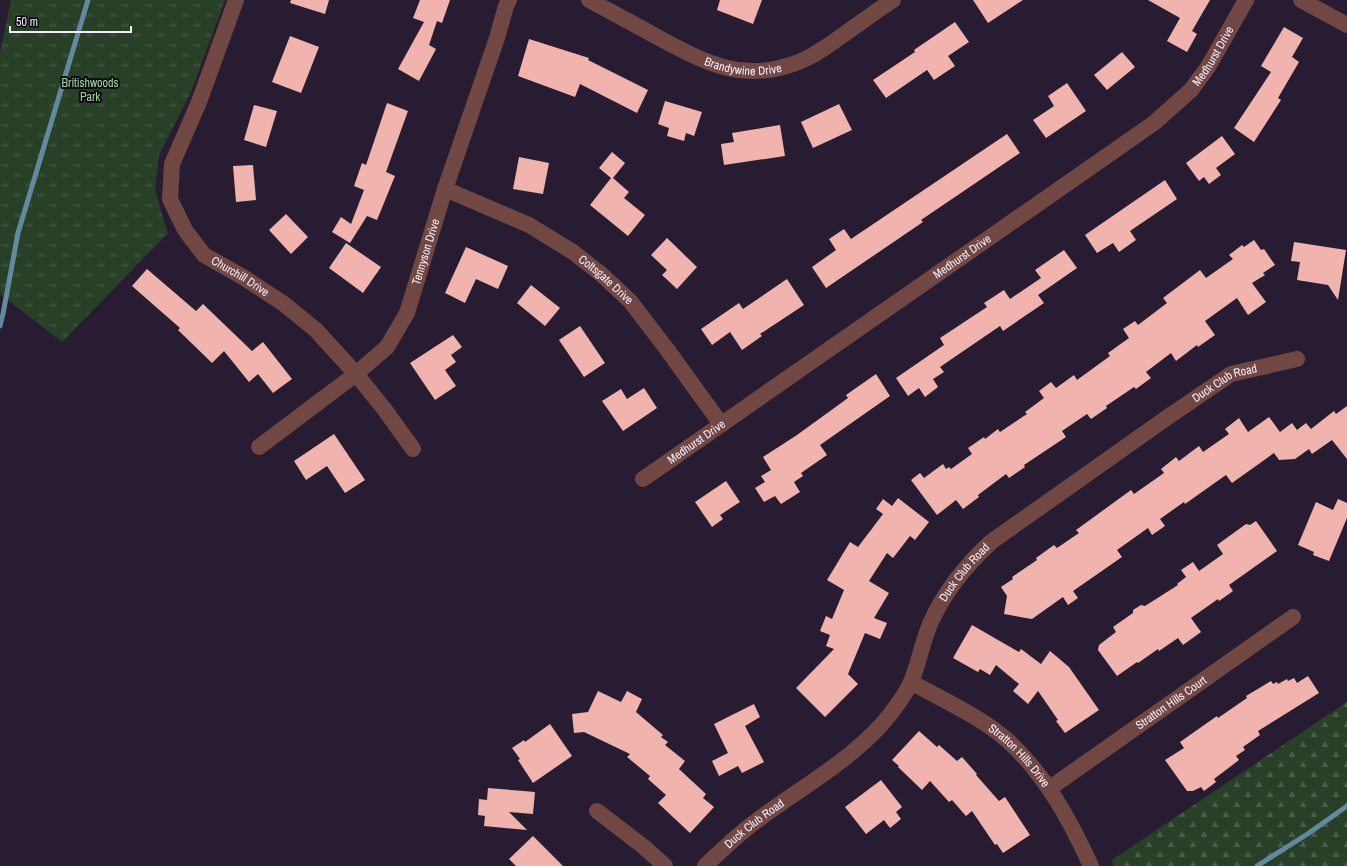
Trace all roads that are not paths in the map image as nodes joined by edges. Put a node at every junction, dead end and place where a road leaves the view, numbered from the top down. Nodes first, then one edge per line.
1 (236, 0) edge
2 (510, 0) edge
3 (589, 0) edge
4 (892, 0) edge
5 (1246, 0) edge
6 (1301, 0) edge
7 (1347, 25) edge
8 (445, 189) junction
9 (1297, 359) dead end
10 (356, 374) junction
11 (721, 424) junction
12 (259, 447) dead end
13 (413, 449) dead end
14 (643, 479) dead end
15 (1293, 617) dead end
16 (911, 682) junction
17 (1050, 788) junction
18 (597, 811) dead end
19 (665, 866) edge
20 (705, 866) edge
21 (1091, 866) edge

1 - 10 street, Churchill Drive
2 - 8 street, Tennyson Drive
3 - 4 street, Brandywine Drive
5 - 11 street, Medhurst Drive
6 - 7 street
8 - 10 street, Tennyson Drive
8 - 11 street, Coltsgate Drive
9 - 16 street, Duck Club Road
10 - 12 street, Tennyson Drive
10 - 13 street, Churchill Drive
11 - 14 street, Medhurst Drive
15 - 17 street, Stratton Hills Court
16 - 17 street, Stratton Hills Drive
16 - 20 street, Duck Club Road
17 - 21 street, Stratton Hills Drive
18 - 19 street

